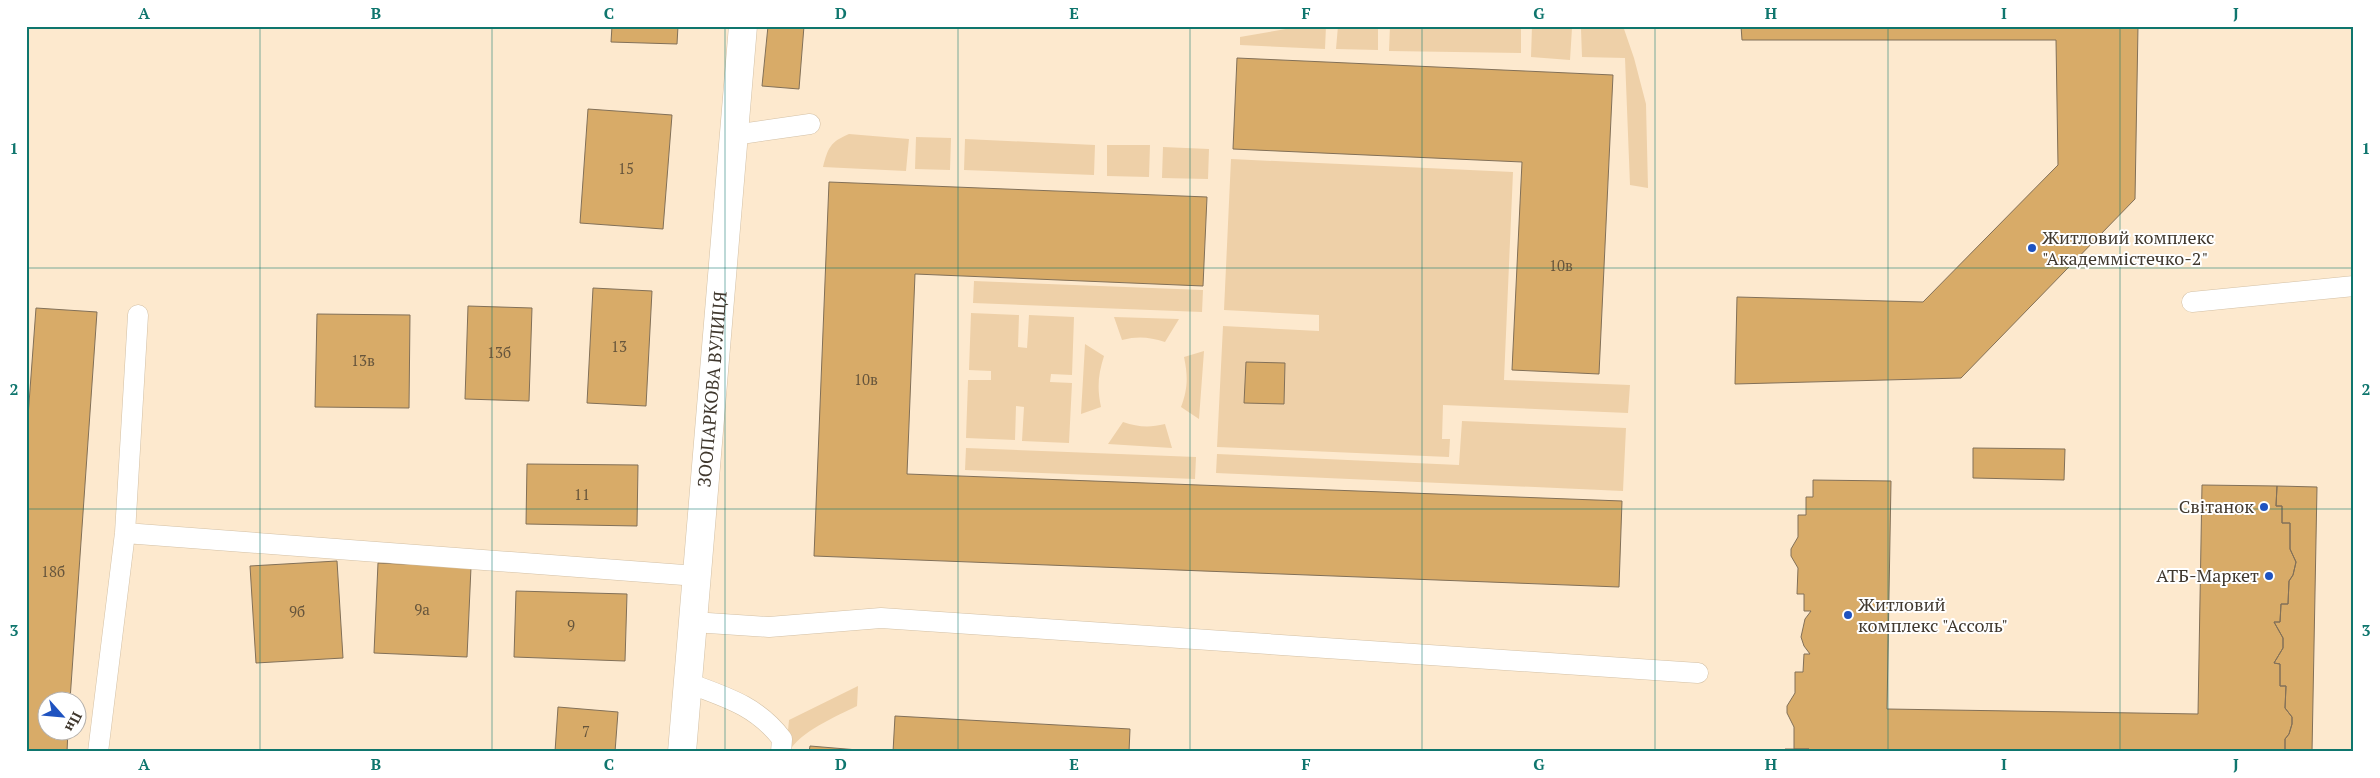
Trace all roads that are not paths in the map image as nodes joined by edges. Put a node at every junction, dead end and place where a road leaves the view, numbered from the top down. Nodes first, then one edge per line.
1 (743, 26) edge
2 (810, 124) dead end
3 (734, 135) junction
4 (2354, 286) edge
5 (2192, 302) dead end
6 (138, 315) dead end
7 (124, 532) junction
8 (697, 576) junction
9 (693, 622) junction
10 (1698, 673) dead end
11 (688, 683) junction
12 (98, 752) edge
13 (682, 752) edge
14 (781, 752) edge

1 - 3 street, ЗООПАРКОВА ВУЛИЦЯ
2 - 3 lane
3 - 8 street, ЗООПАРКОВА ВУЛИЦЯ
4 - 5 lane
6 - 7 lane
7 - 8 lane
7 - 12 lane
8 - 9 street, ЗООПАРКОВА ВУЛИЦЯ
9 - 10 lane
9 - 11 street, ЗООПАРКОВА ВУЛИЦЯ
11 - 13 street, ЗООПАРКОВА ВУЛИЦЯ
11 - 14 lane

